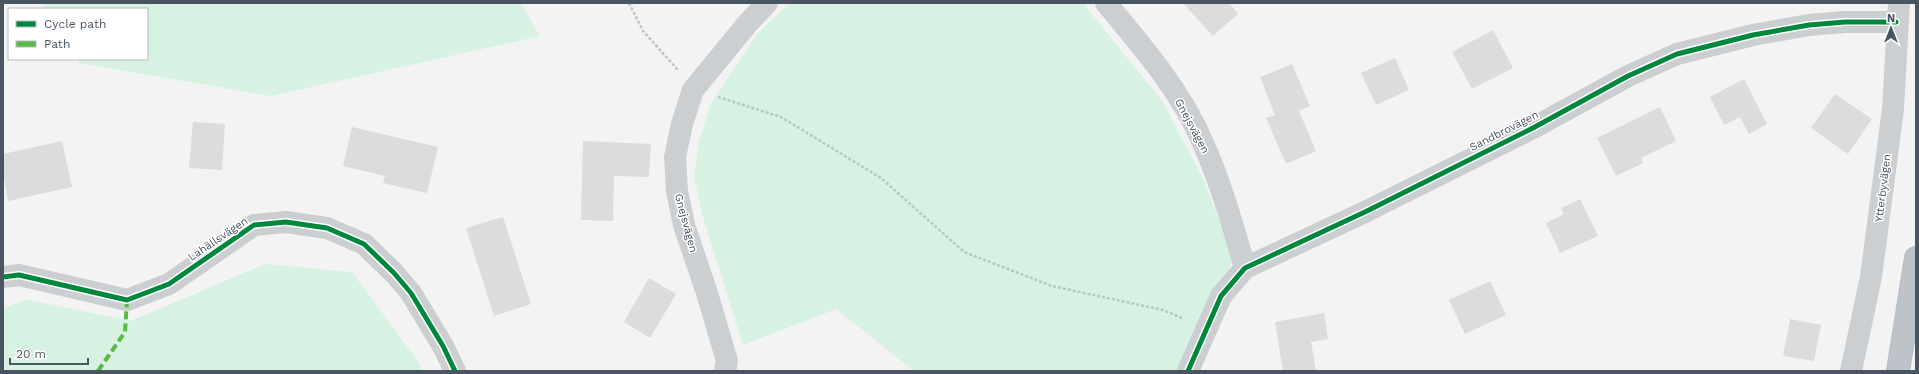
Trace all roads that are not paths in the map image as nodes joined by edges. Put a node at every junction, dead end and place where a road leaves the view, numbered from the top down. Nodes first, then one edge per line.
1 (767, 3) edge
2 (1106, 3) edge
3 (1898, 12) edge
4 (1916, 258) edge
5 (1245, 268) junction
6 (3, 277) edge
7 (456, 371) edge
8 (725, 371) edge
9 (1188, 371) edge
10 (1851, 371) edge
11 (1898, 371) edge

1 - 8 street, Gnejsvägen
2 - 5 street, Gnejsvägen
3 - 5 street, Sandbrovägen
3 - 10 street, Ytterbyvägen
4 - 11 highway
5 - 9 street, Sandbrovägen
6 - 7 street, Lahällsvägen

